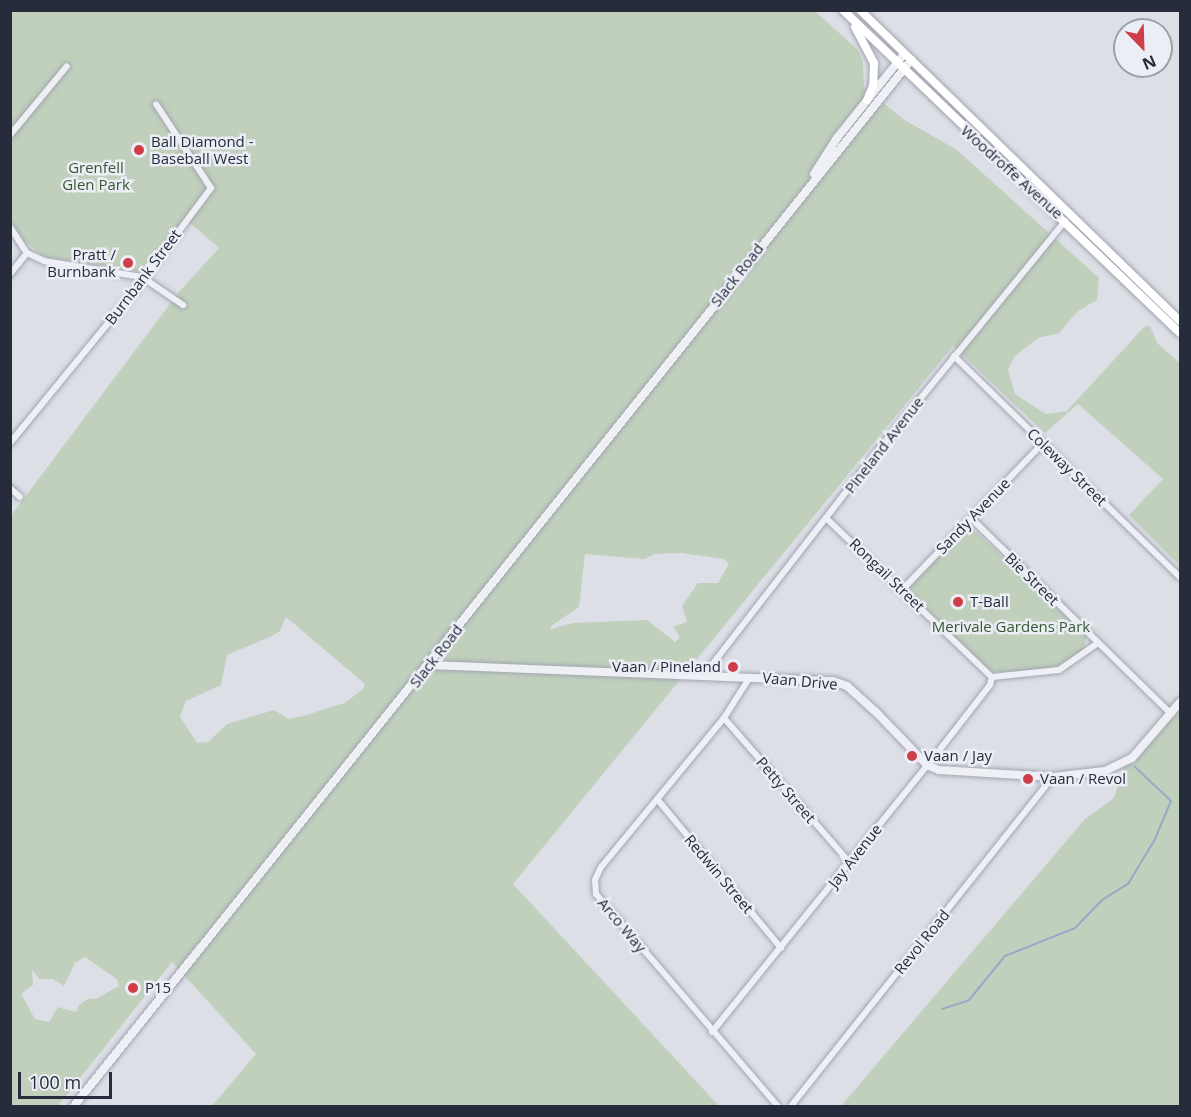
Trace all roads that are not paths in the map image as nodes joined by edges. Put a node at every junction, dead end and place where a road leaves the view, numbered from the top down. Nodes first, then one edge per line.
1 (843, 10) edge
2 (860, 10) edge
3 (853, 21) junction
4 (908, 57) junction
5 (67, 66) dead end
6 (900, 66) junction
7 (867, 100) junction
8 (156, 104) dead end
9 (10, 135) edge
10 (795, 203) junction
11 (1065, 221) junction
12 (10, 227) edge
13 (27, 253) junction
14 (10, 274) edge
15 (142, 277) junction
16 (183, 305) dead end
17 (1180, 321) edge
18 (1180, 333) edge
19 (954, 356) junction
20 (10, 443) edge
21 (1043, 443) junction
22 (10, 488) edge
23 (20, 497) dead end
24 (827, 519) junction
25 (972, 519) junction
26 (1180, 577) edge
27 (903, 589) junction
28 (1098, 643) junction
29 (430, 665) junction
30 (710, 674) junction
31 (750, 677) junction
32 (992, 677) junction
33 (1180, 702) edge
34 (1171, 714) junction
35 (724, 718) junction
36 (927, 765) junction
37 (1053, 777) junction
38 (657, 799) junction
39 (849, 862) junction
40 (781, 948) junction
41 (712, 1032) junction
42 (74, 1107) edge
43 (778, 1107) edge
44 (791, 1107) edge

1 - 3 main road, Woodroffe Avenue
2 - 4 main road, Woodroffe Avenue
3 - 6 main road, Woodroffe Avenue
3 - 7 main road
4 - 6 street, Slack Road
4 - 17 main road, Woodroffe Avenue
5 - 9 street
6 - 7 street, Slack Road
6 - 10 street, Slack Road
6 - 11 main road, Woodroffe Avenue
7 - 10 street, Slack Road
8 - 15 street, Burnbank Street
10 - 29 street, Slack Road
11 - 18 main road, Woodroffe Avenue
11 - 19 street, Pineland Avenue
12 - 13 street
13 - 14 street
13 - 15 street
15 - 16 street
15 - 20 street, Burnbank Street
19 - 21 street, Coleway Street
19 - 24 street, Pineland Avenue
21 - 25 street, Sandy Avenue
21 - 26 street, Coleway Street
22 - 23 street
24 - 27 street, Rongail Street
24 - 30 street, Pineland Avenue
25 - 27 street, Sandy Avenue
25 - 28 street, Bie Street
27 - 32 street, Rongail Street
28 - 32 street
28 - 34 street, Bie Street
29 - 30 street, Vaan Drive
29 - 42 street, Slack Road
30 - 31 street, Vaan Drive
31 - 35 street, Arco Way
31 - 36 street, Vaan Drive
32 - 36 street, Jay Avenue
33 - 34 street
34 - 37 street
35 - 38 street, Arco Way
35 - 39 street, Petty Street
36 - 37 street
36 - 39 street, Jay Avenue
37 - 44 street, Revol Road
38 - 40 street, Redwin Street
38 - 41 street, Arco Way
39 - 40 street, Jay Avenue
40 - 41 street, Jay Avenue
41 - 43 street, Arco Way

